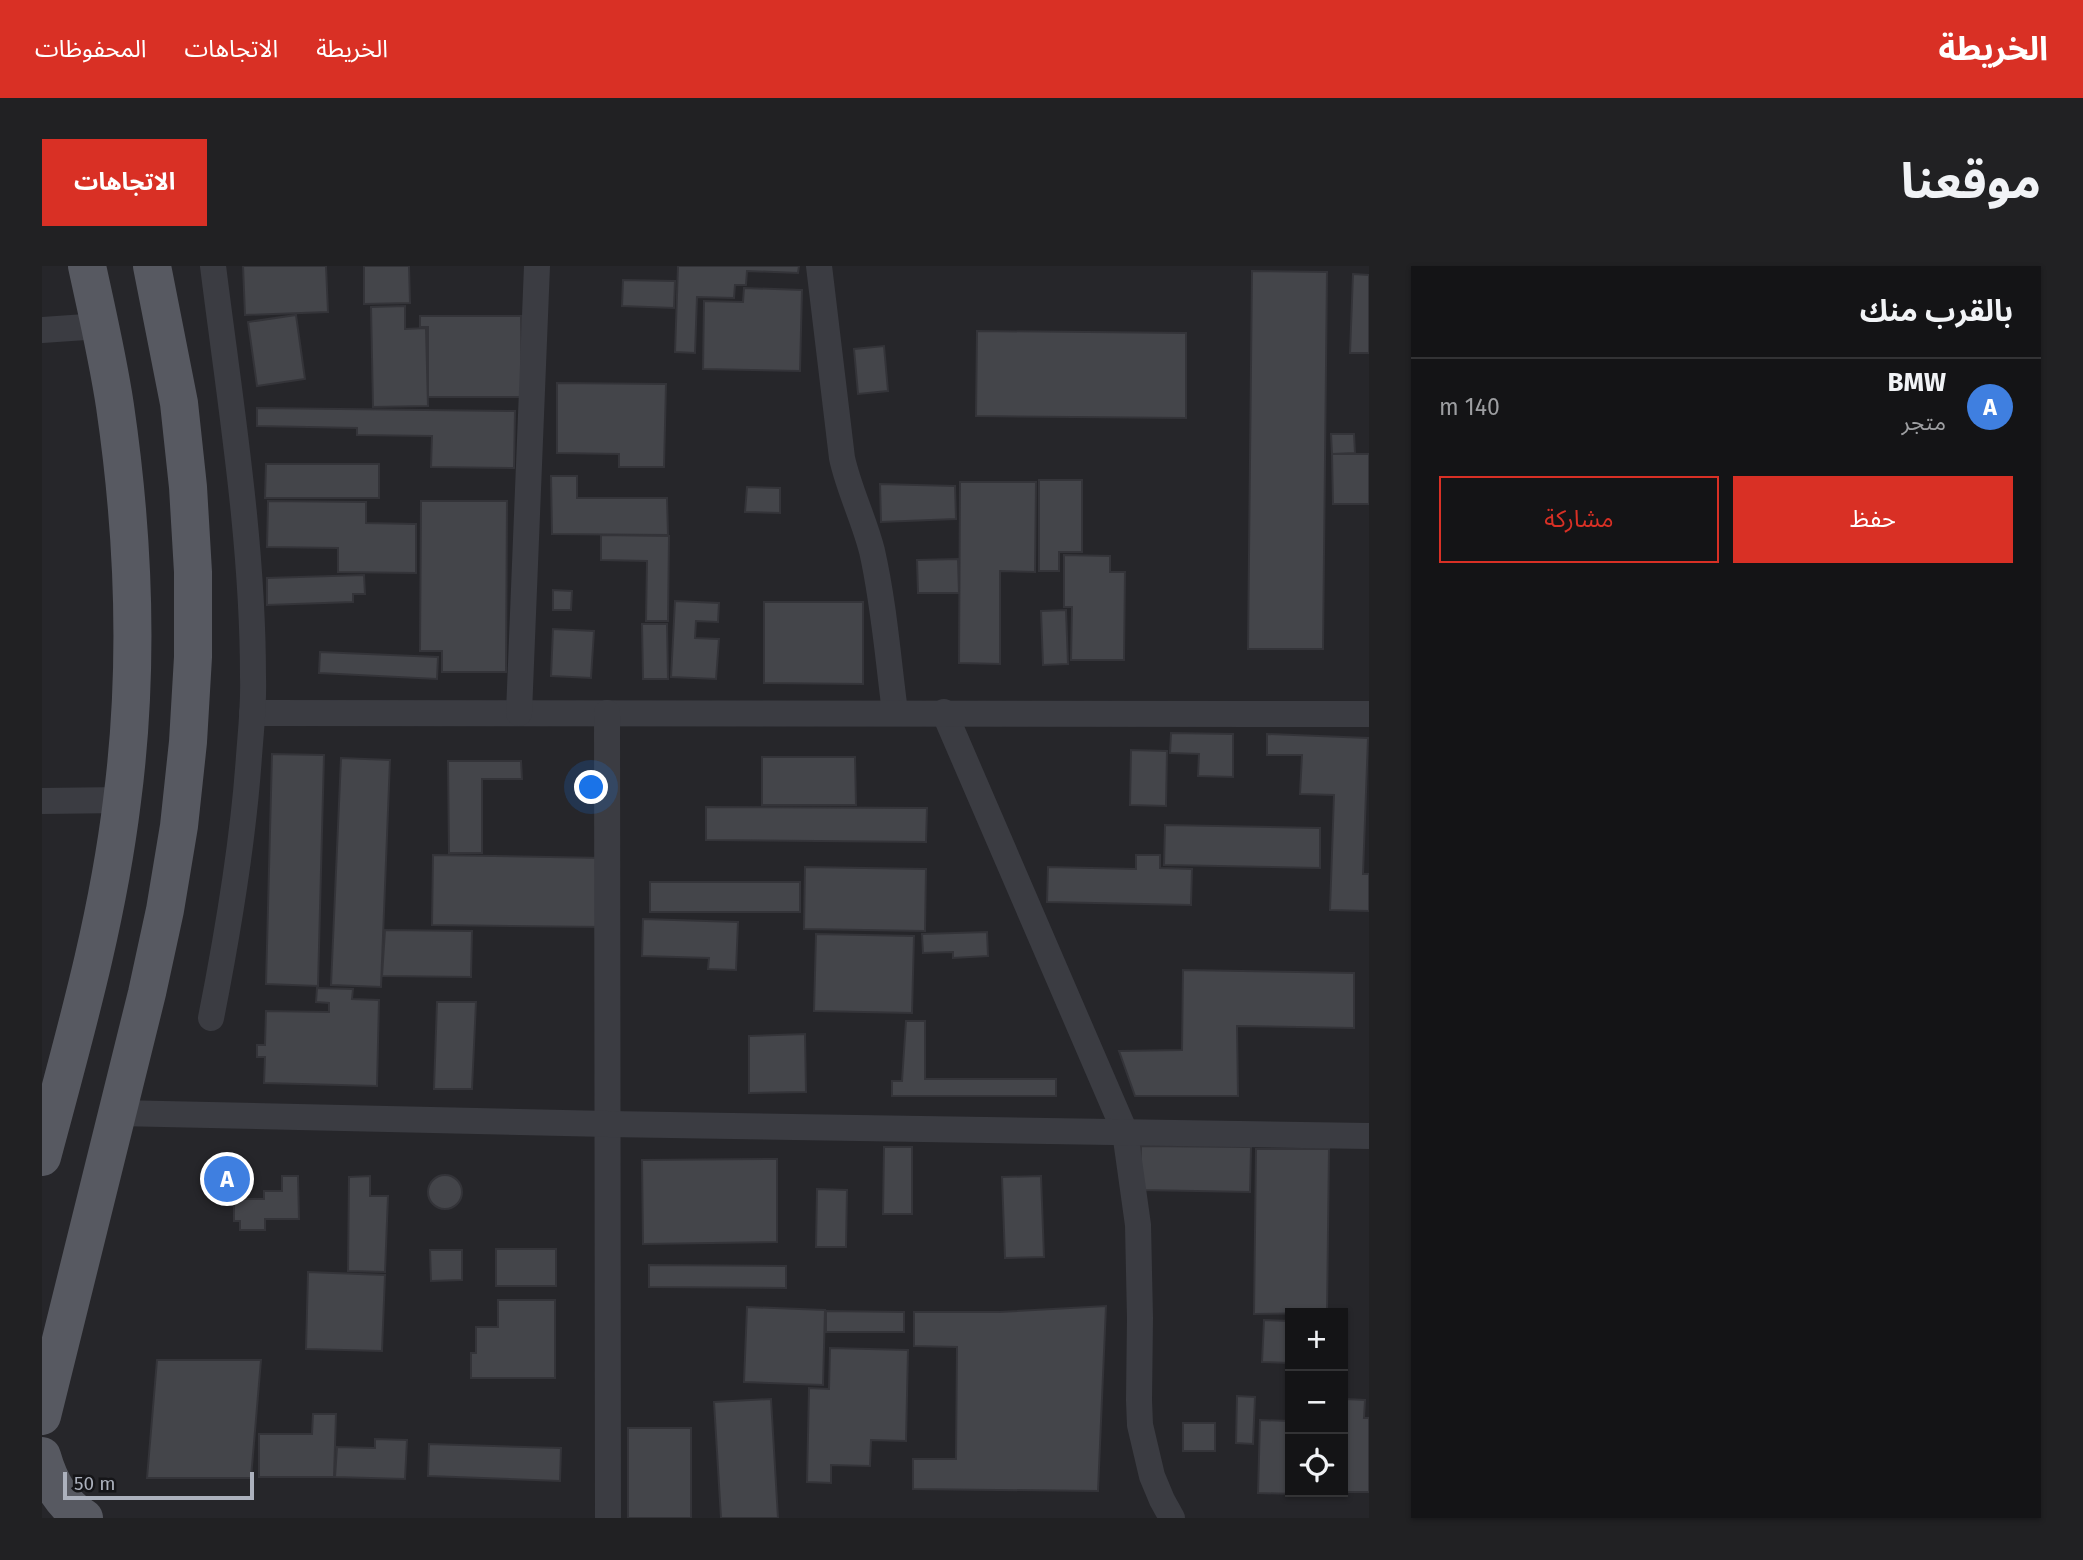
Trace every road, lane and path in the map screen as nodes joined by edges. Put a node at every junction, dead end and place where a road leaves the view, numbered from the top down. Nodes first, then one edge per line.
1 (87, 266) edge
2 (152, 266) edge
3 (213, 266) edge
4 (537, 266) edge
5 (819, 266) edge
6 (100, 326) junction
7 (42, 330) edge
8 (895, 712) junction
9 (944, 712) junction
10 (252, 713) junction
11 (519, 713) junction
12 (607, 713) junction
13 (1369, 714) edge
14 (123, 800) junction
15 (42, 801) edge
16 (211, 1018) dead end
17 (117, 1113) junction
18 (607, 1124) junction
19 (1125, 1132) junction
20 (1369, 1136) edge
21 (42, 1157) edge
22 (42, 1416) edge
23 (43, 1471) edge
24 (84, 1518) edge
25 (607, 1518) edge
26 (1172, 1518) edge

1 - 6 main road
2 - 17 main road
3 - 10 street
4 - 11 street
5 - 8 street
6 - 7 street
6 - 14 main road
8 - 9 street
8 - 12 street
9 - 13 street
9 - 19 street
10 - 11 street
10 - 16 street
11 - 12 street
12 - 18 street
14 - 15 street
14 - 21 main road
17 - 18 street
17 - 22 main road
18 - 19 street
18 - 25 street
19 - 20 street
19 - 26 street
23 - 24 main road

